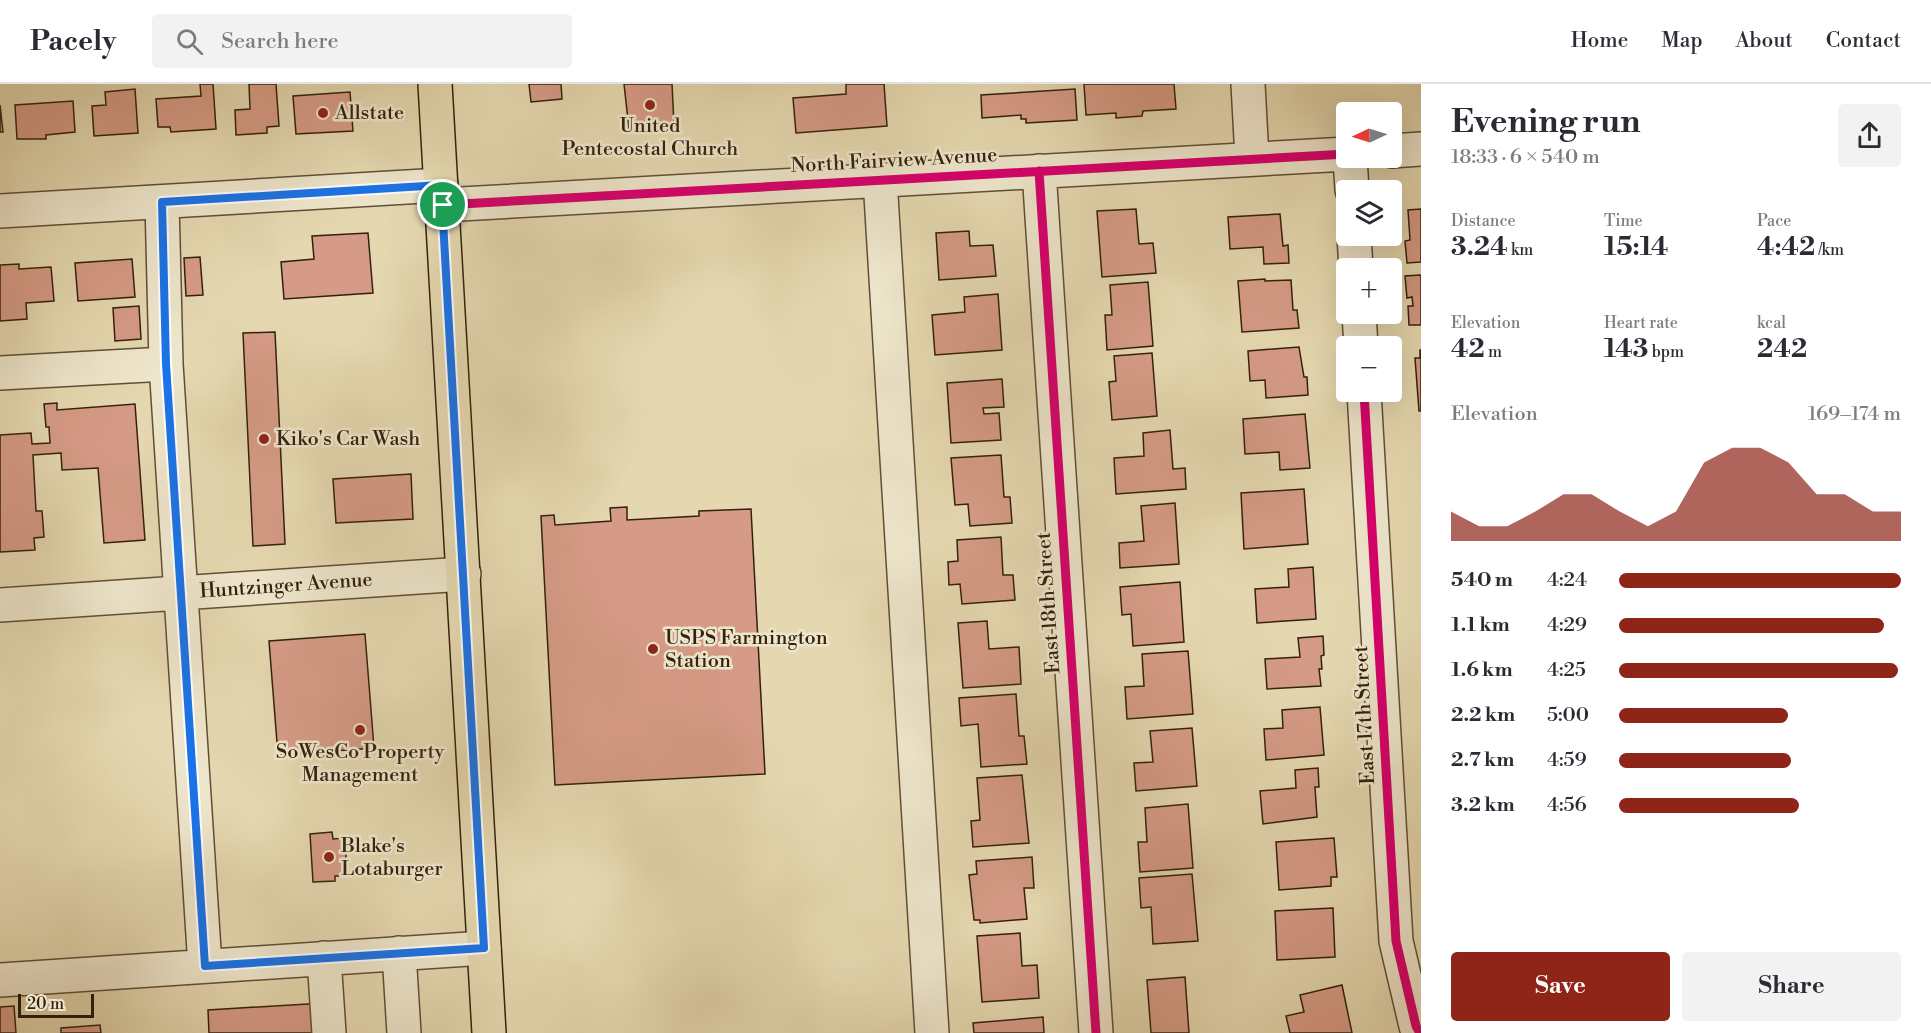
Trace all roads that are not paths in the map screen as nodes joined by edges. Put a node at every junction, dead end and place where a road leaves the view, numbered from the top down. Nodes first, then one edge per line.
1 (435, 84) edge
2 (1248, 84) edge
3 (1421, 149) edge
4 (1402, 150) edge
5 (1336, 154) edge
6 (1252, 158) junction
7 (1039, 171) junction
8 (880, 179) junction
9 (442, 195) junction
10 (162, 202) junction
11 (0, 211) edge
12 (166, 364) junction
13 (0, 373) edge
14 (1365, 402) edge
15 (464, 574) junction
16 (180, 593) junction
17 (0, 605) edge
18 (484, 948) junction
19 (399, 953) junction
20 (324, 958) junction
21 (205, 966) junction
22 (0, 980) edge
23 (329, 1033) edge
24 (404, 1033) edge
25 (489, 1033) edge
26 (932, 1033) edge
27 (1096, 1033) edge
28 (1420, 1033) edge

1 - 9 main road
2 - 6 street
3 - 4 street
5 - 6 street, North Fairview Avenue
6 - 7 street, North Fairview Avenue
7 - 8 street, North Fairview Avenue
7 - 27 street, East 18th Street
8 - 9 street, North Fairview Avenue
8 - 26 street
9 - 10 street, North Fairview Avenue
9 - 15 main road
10 - 11 street, North Fairview Avenue
10 - 12 street
12 - 13 street
12 - 16 street
14 - 28 street, East 17th Street
15 - 16 street, Huntzinger Avenue
15 - 18 main road
16 - 17 street, Huntzinger Avenue
16 - 21 street
18 - 19 street
18 - 25 main road
19 - 20 street
19 - 24 street
20 - 21 street
20 - 23 street
21 - 22 street

